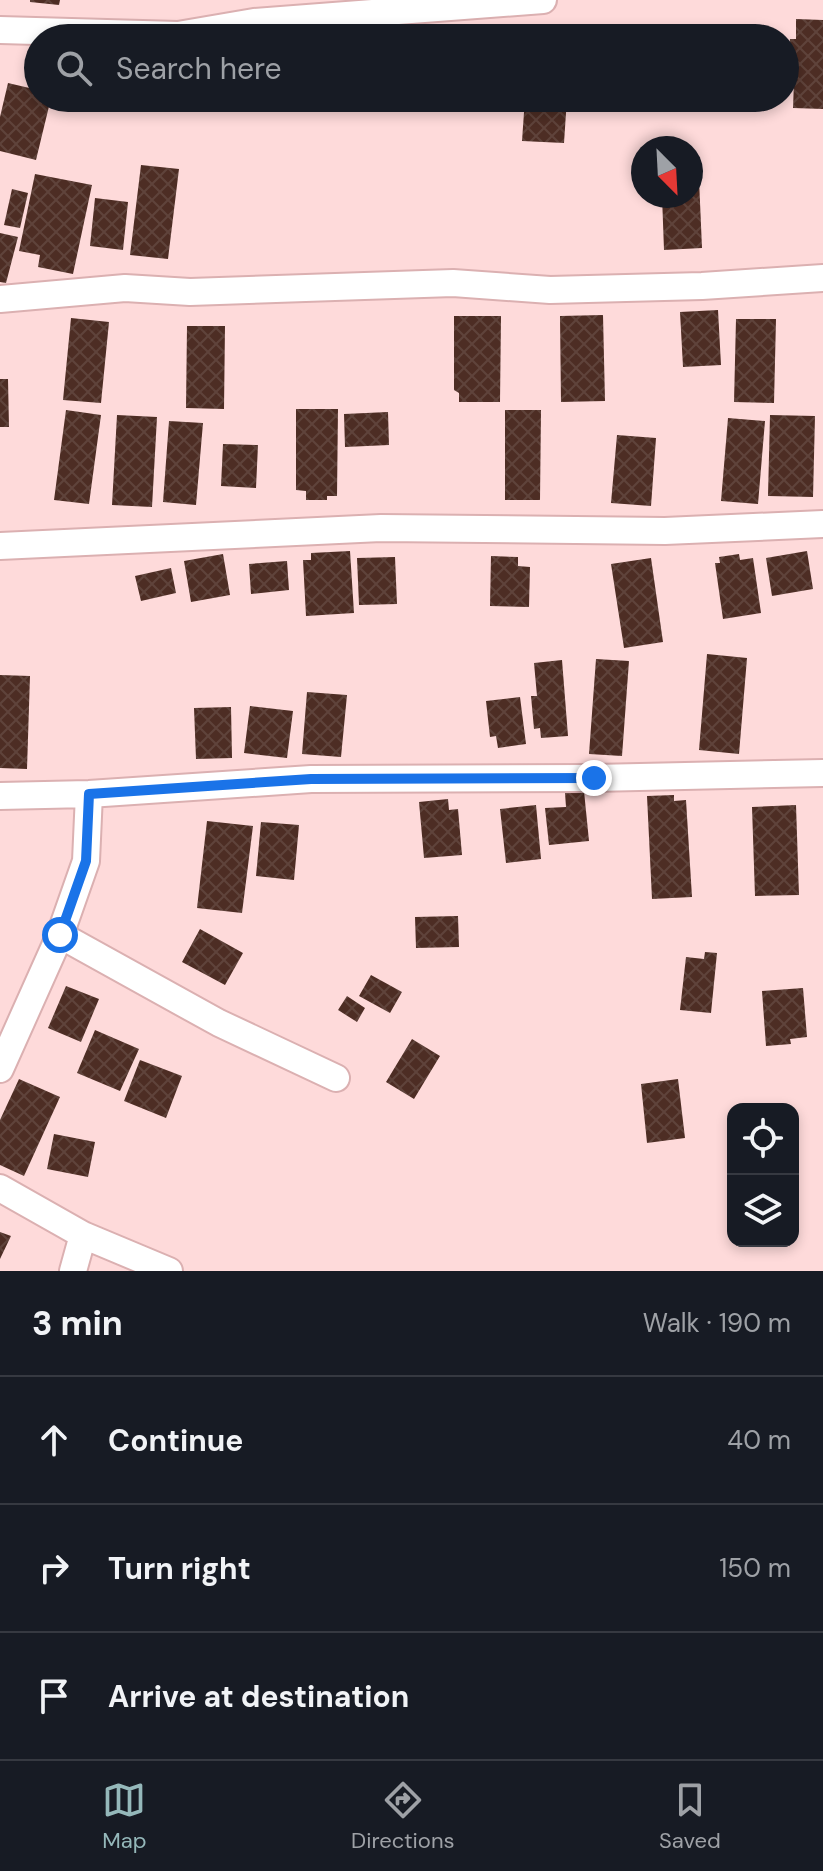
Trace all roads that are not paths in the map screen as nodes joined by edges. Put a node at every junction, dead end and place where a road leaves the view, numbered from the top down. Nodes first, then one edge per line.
1 (543, 0) edge
2 (242, 24) edge
3 (0, 30) edge
4 (24, 31) edge
5 (823, 278) edge
6 (0, 299) edge
7 (823, 524) edge
8 (0, 546) edge
9 (823, 773) edge
10 (89, 794) junction
11 (0, 796) edge
12 (60, 935) junction
13 (0, 1069) edge
14 (336, 1078) dead end
15 (0, 1188) edge
16 (83, 1235) junction
17 (73, 1271) edge
18 (169, 1271) edge

1 - 2 street
3 - 4 street
5 - 6 street
7 - 8 street
9 - 10 street
10 - 11 street
10 - 12 street
12 - 13 street
12 - 14 street
15 - 16 street
16 - 17 street
16 - 18 street

